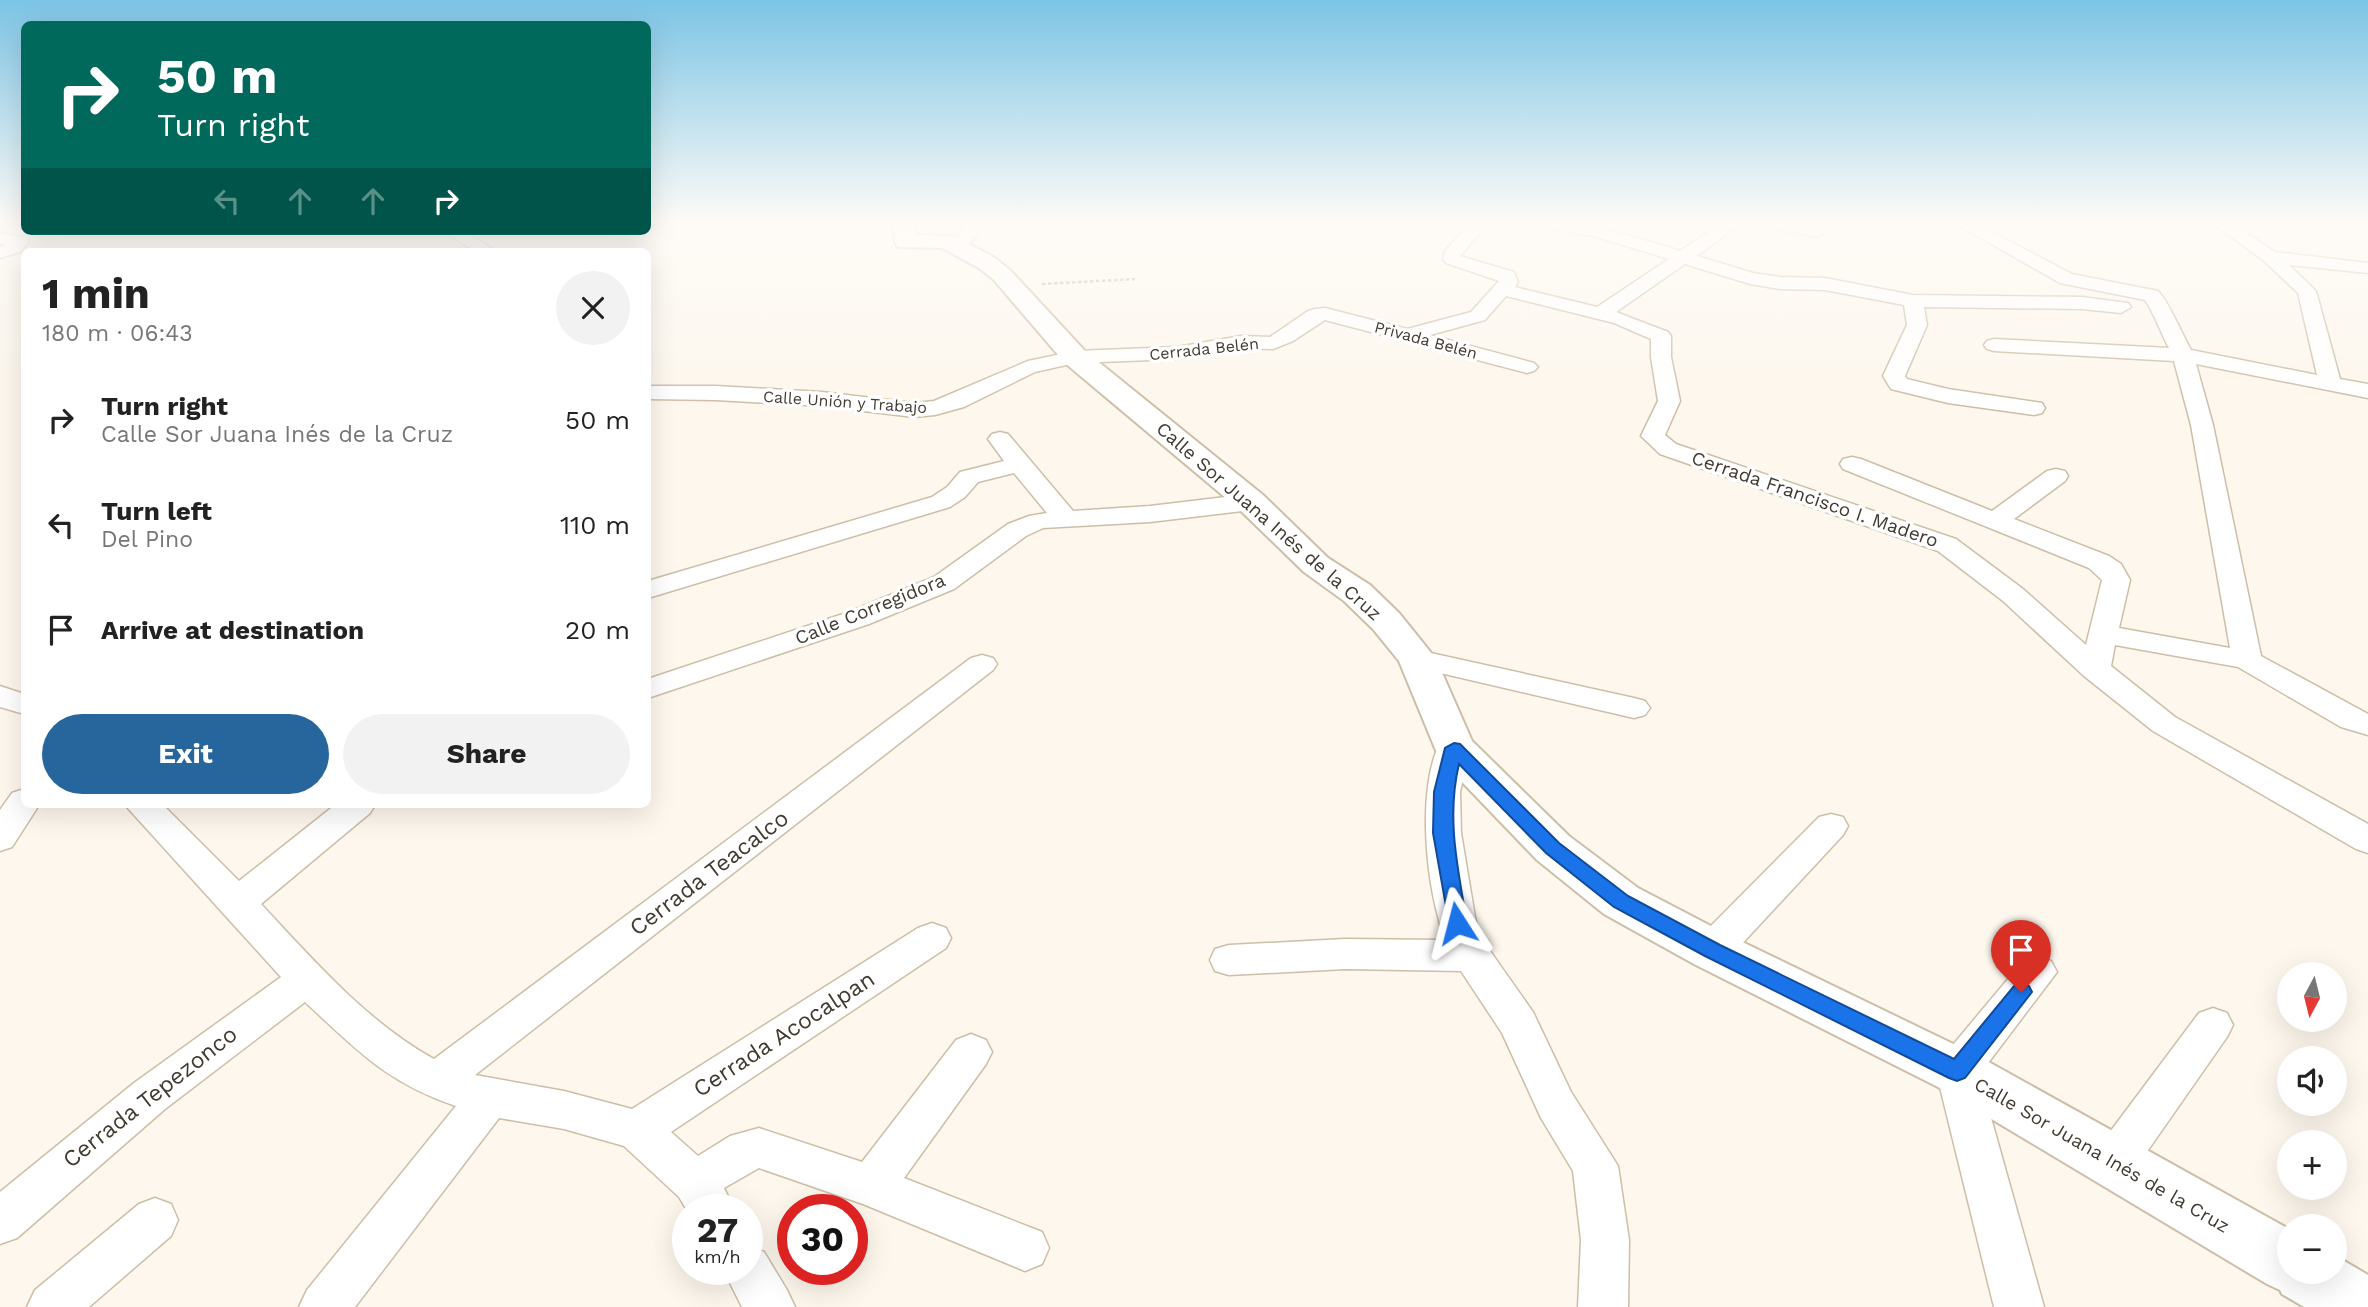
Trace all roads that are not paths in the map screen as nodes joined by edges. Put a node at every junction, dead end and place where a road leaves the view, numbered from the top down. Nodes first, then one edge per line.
1 (1007, 282) edge
2 (1509, 282) edge
3 (1648, 282) edge
4 (1774, 282) edge
5 (2083, 282) edge
6 (2297, 282) edge
7 (1503, 290) junction
8 (1913, 301) junction
9 (2159, 311) junction
10 (1325, 314) joint
11 (1600, 314) junction
12 (1406, 336) junction
13 (1994, 345) dead end
14 (2182, 355) junction
15 (1075, 357) junction
16 (1527, 367) dead end
17 (2330, 383) junction
18 (2368, 391) edge
19 (651, 393) edge
20 (2034, 408) dead end
21 (1000, 439) dead end
22 (1019, 464) junction
23 (1852, 464) dead end
24 (2056, 476) dead end
25 (1251, 502) junction
26 (1065, 518) junction
27 (1997, 519) junction
28 (651, 589) edge
29 (2103, 634) junction
30 (1417, 659) junction
31 (2247, 660) junction
32 (982, 664) dead end
33 (2095, 669) junction
34 (651, 688) edge
35 (0, 696) edge
36 (21, 703) edge
37 (1634, 708) dead end
38 (2368, 724) edge
39 (1454, 748) junction
40 (21, 806) edge
41 (145, 808) edge
42 (355, 808) edge
43 (1831, 826) dead end
44 (0, 838) edge
45 (2368, 841) edge
46 (238, 903) junction
47 (932, 938) dead end
48 (1712, 950) junction
49 (1472, 956) junction
50 (1229, 960) dead end
51 (2037, 972) dead end
52 (307, 980) junction
53 (2213, 1025) dead end
54 (971, 1052) dead end
55 (1957, 1071) junction
56 (436, 1081) junction
57 (489, 1098) junction
58 (637, 1130) junction
59 (2114, 1162) junction
60 (871, 1186) junction
61 (701, 1194) edge
62 (705, 1194) edge
63 (155, 1220) dead end
64 (0, 1222) edge
65 (1025, 1248) dead end
66 (2277, 1256) edge
67 (2325, 1284) edge
68 (756, 1285) edge
69 (52, 1307) edge
70 (324, 1307) edge
71 (769, 1307) edge
72 (1603, 1307) edge
73 (2019, 1307) edge
74 (2363, 1307) edge

1 - 15 street, Calle Sor Juana Inés de la Cruz
2 - 7 street
3 - 11 street
4 - 8 street
5 - 9 street
6 - 17 street
7 - 11 street
7 - 12 street
8 - 9 street
8 - 20 street
9 - 14 street
10 - 12 street, Privada Belén
10 - 15 street, Cerrada Belén
11 - 33 street, Cerrada Francisco I. Madero
12 - 16 street, Privada Belén
13 - 14 street
14 - 17 street
14 - 31 street
15 - 19 street, Calle Unión y Trabajo
15 - 25 street, Calle Sor Juana Inés de la Cruz
17 - 18 street
21 - 22 street
22 - 26 street
22 - 28 street
23 - 27 street
24 - 27 street
25 - 26 street, Calle Corregidora
25 - 30 street, Calle Sor Juana Inés de la Cruz
26 - 34 street, Calle Corregidora
27 - 29 street
29 - 31 street
29 - 33 street
30 - 37 street
30 - 39 street, Calle Sor Juana Inés de la Cruz
31 - 38 street
32 - 56 street, Cerrada Teacalco
33 - 45 street, Cerrada Francisco I. Madero
35 - 36 street
39 - 48 street, Calle Sor Juana Inés de la Cruz
39 - 49 street
40 - 44 street
41 - 46 street
42 - 46 street
43 - 48 street
46 - 52 street
47 - 58 street, Cerrada Acocalpan
48 - 55 street, Calle Sor Juana Inés de la Cruz
49 - 50 street
49 - 72 street
51 - 55 street
52 - 56 street
52 - 64 street, Cerrada Tepezonco
53 - 59 street
54 - 60 street
55 - 59 street, Calle Sor Juana Inés de la Cruz
55 - 73 street
56 - 57 street
57 - 58 street
57 - 70 street
58 - 61 street
59 - 66 street, Calle Sor Juana Inés de la Cruz
60 - 62 street
60 - 65 street
63 - 69 street
67 - 74 street
68 - 71 street

